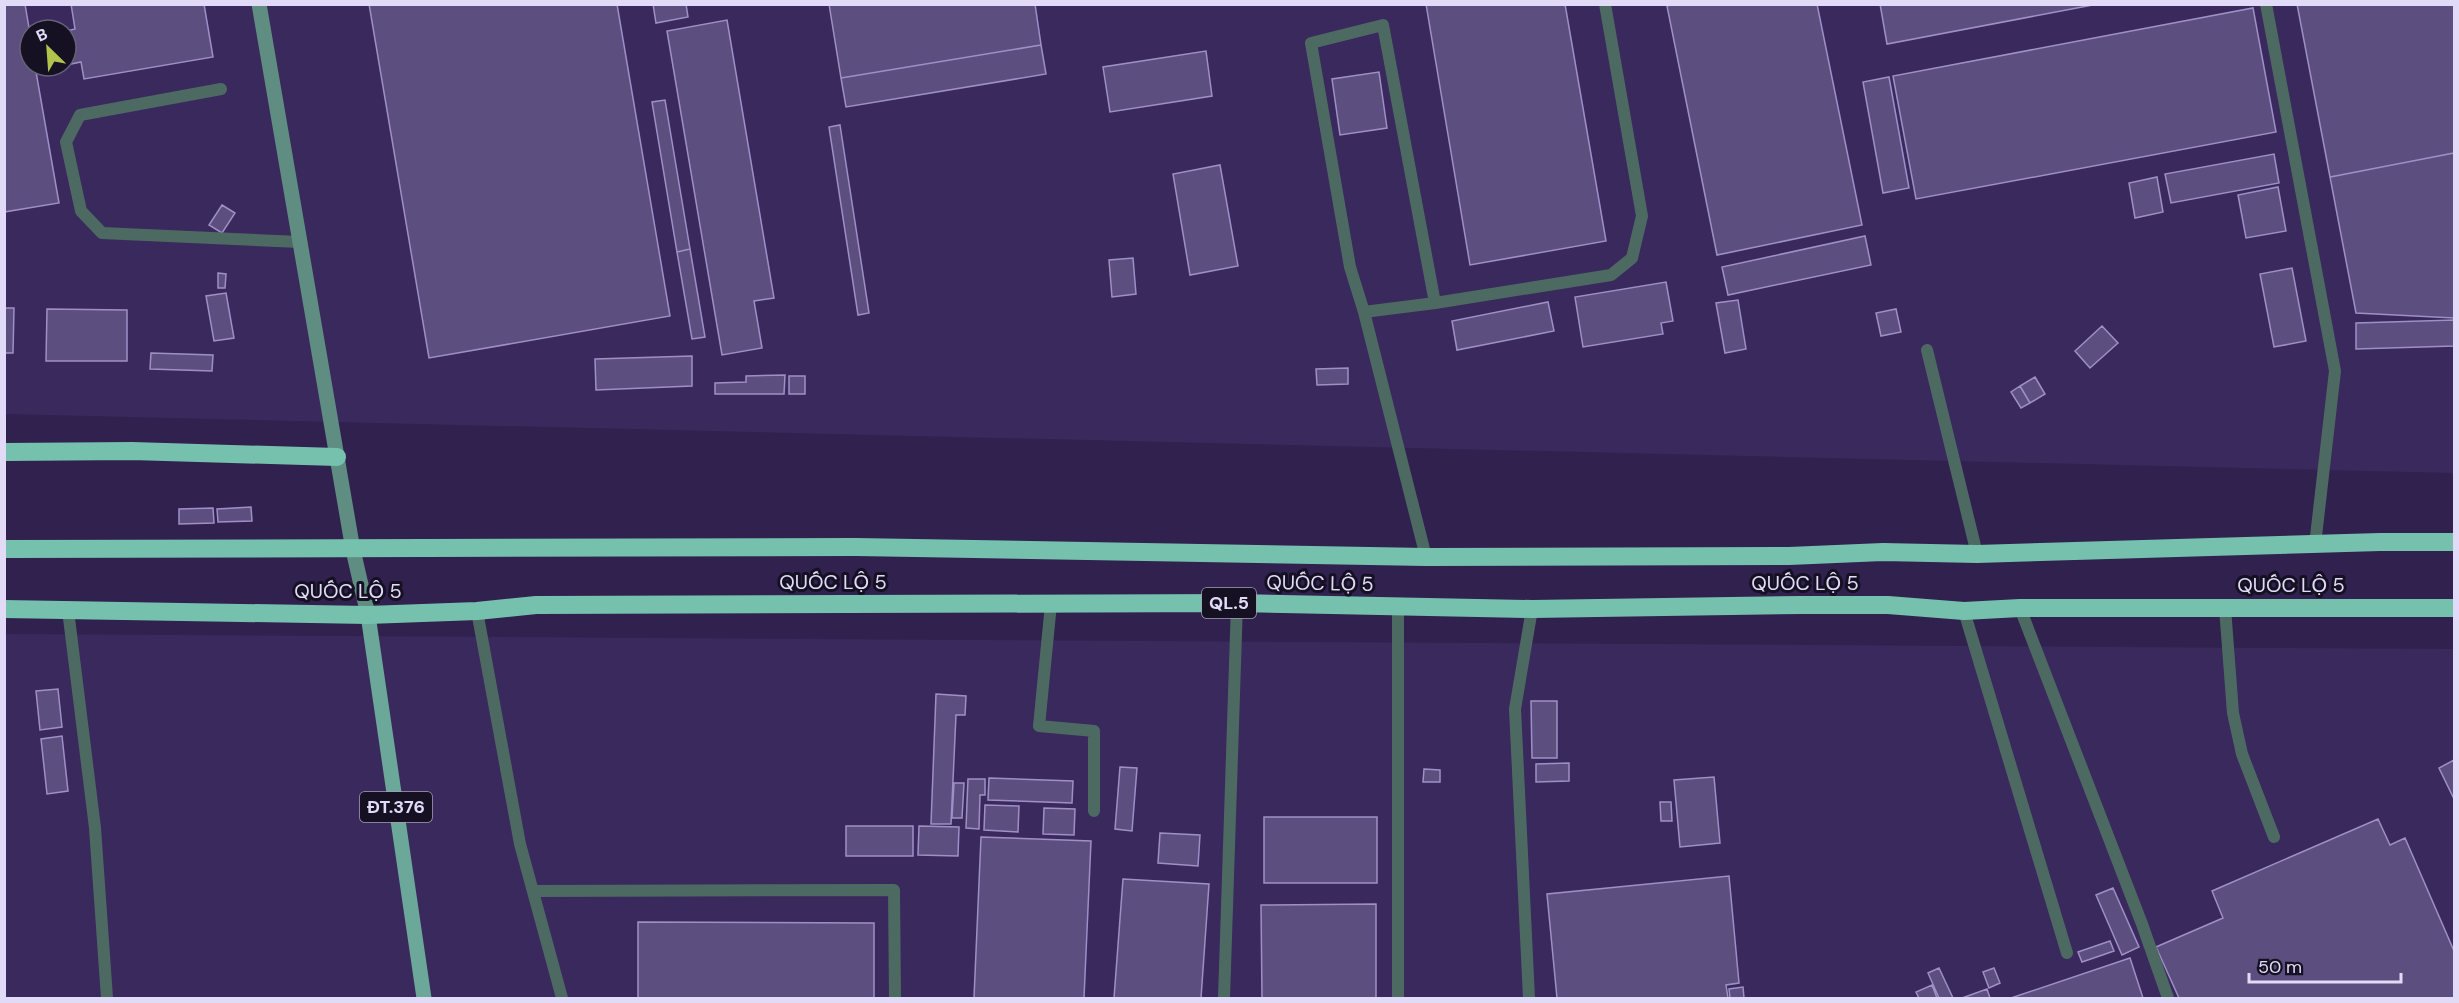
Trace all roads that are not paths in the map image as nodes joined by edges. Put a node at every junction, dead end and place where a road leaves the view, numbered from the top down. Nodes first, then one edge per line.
1 (259, 4) edge
2 (1605, 4) edge
3 (2266, 4) edge
4 (221, 89) dead end
5 (300, 242) junction
6 (1435, 303) junction
7 (1364, 312) junction
8 (1927, 350) dead end
9 (4, 452) edge
10 (338, 457) junction
11 (2454, 542) edge
12 (2314, 545) junction
13 (4, 549) edge
14 (353, 550) junction
15 (1977, 554) junction
16 (1426, 556) junction
17 (1237, 603) junction
18 (1051, 604) junction
19 (1398, 607) junction
20 (2020, 608) junction
21 (2225, 608) junction
22 (2454, 608) edge
23 (4, 609) edge
24 (1532, 609) junction
25 (68, 610) junction
26 (1964, 610) junction
27 (477, 611) junction
28 (368, 615) junction
29 (1094, 811) dead end
30 (2274, 837) dead end
31 (533, 891) junction
32 (2067, 953) dead end
33 (108, 999) edge
34 (424, 999) edge
35 (562, 999) edge
36 (895, 999) edge
37 (1224, 999) edge
38 (1398, 999) edge
39 (1529, 999) edge
40 (2168, 999) edge

1 - 5 main road
2 - 6 lane
3 - 12 lane
4 - 5 lane
5 - 10 main road
6 - 7 lane
6 - 7 lane
7 - 16 lane
8 - 15 lane
9 - 10 highway
10 - 14 main road
11 - 12 highway, QUỐC LỘ 5
12 - 15 highway, QUỐC LỘ 5
13 - 14 highway, QUỐC LỘ 5
14 - 16 highway, QUỐC LỘ 5
14 - 28 main road
15 - 16 highway, QUỐC LỘ 5
17 - 18 highway, QUỐC LỘ 5 / QL.5
17 - 19 highway, QUỐC LỘ 5 / QL.5
17 - 37 lane
18 - 27 highway, QUỐC LỘ 5 / QL.5
18 - 29 lane
19 - 24 highway, QUỐC LỘ 5 / QL.5
19 - 38 lane
20 - 21 highway, QUỐC LỘ 5 / QL.5
20 - 26 highway, QUỐC LỘ 5 / QL.5
20 - 40 lane
21 - 22 highway, QUỐC LỘ 5 / QL.5
21 - 30 lane
23 - 25 highway, QUỐC LỘ 5 / QL.5
24 - 26 highway, QUỐC LỘ 5 / QL.5
24 - 39 lane
25 - 28 highway, QUỐC LỘ 5 / QL.5
25 - 33 lane
26 - 32 lane
27 - 28 highway, QUỐC LỘ 5 / QL.5
27 - 31 lane
28 - 34 main road, ĐT.376
31 - 35 lane
31 - 36 lane

